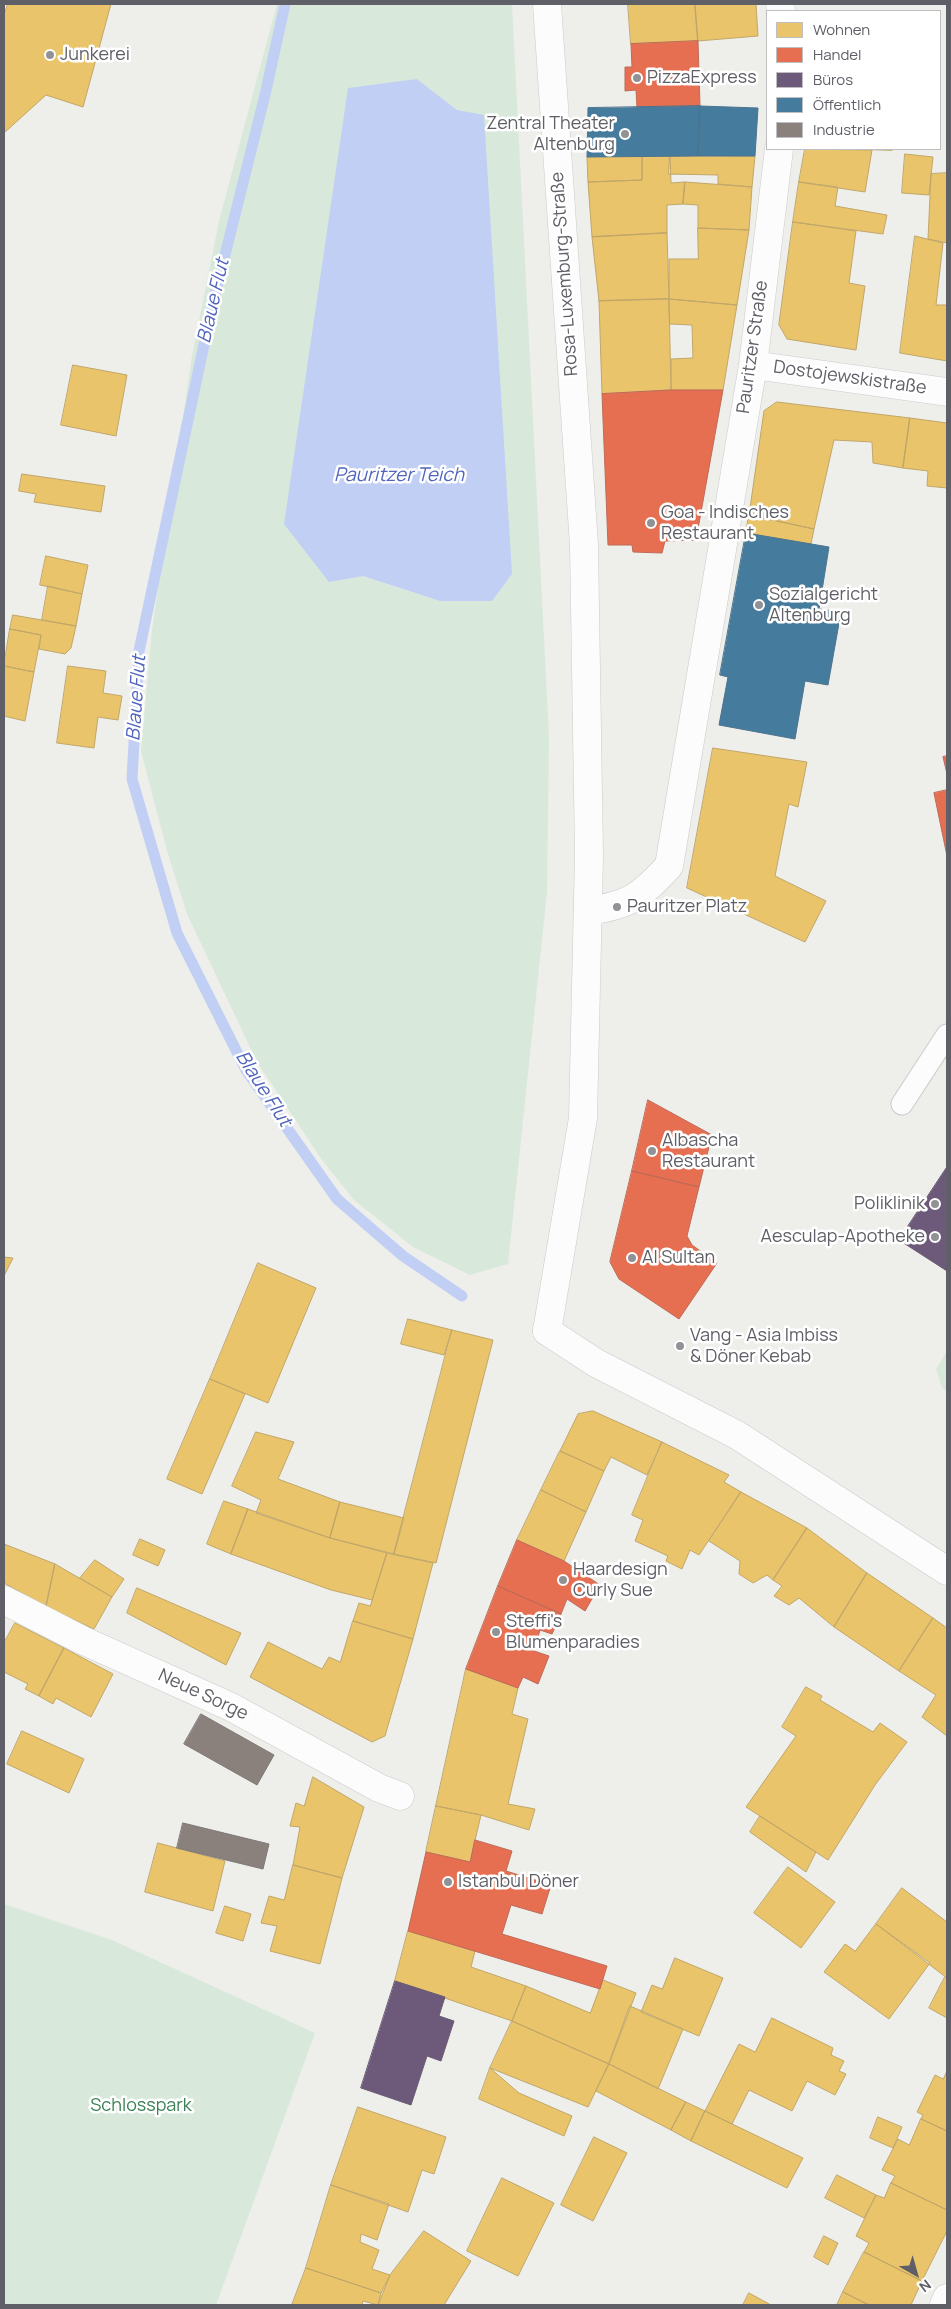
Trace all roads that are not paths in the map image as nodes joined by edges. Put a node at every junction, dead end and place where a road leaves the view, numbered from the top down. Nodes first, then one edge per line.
1 (547, 4) edge
2 (779, 150) edge
3 (753, 365) junction
4 (947, 392) edge
5 (588, 911) junction
6 (947, 1035) edge
7 (902, 1104) dead end
8 (947, 1572) edge
9 (4, 1600) edge
10 (400, 1796) dead end
11 (947, 2298) edge
12 (944, 2305) edge

1 - 5 street, Rosa-Luxemburg-Straße
2 - 3 street, Pauritzer Straße
3 - 4 street, Dostojewskistraße
3 - 5 street, Pauritzer Straße
5 - 8 street
6 - 7 lane
9 - 10 street, Neue Sorge
11 - 12 street

